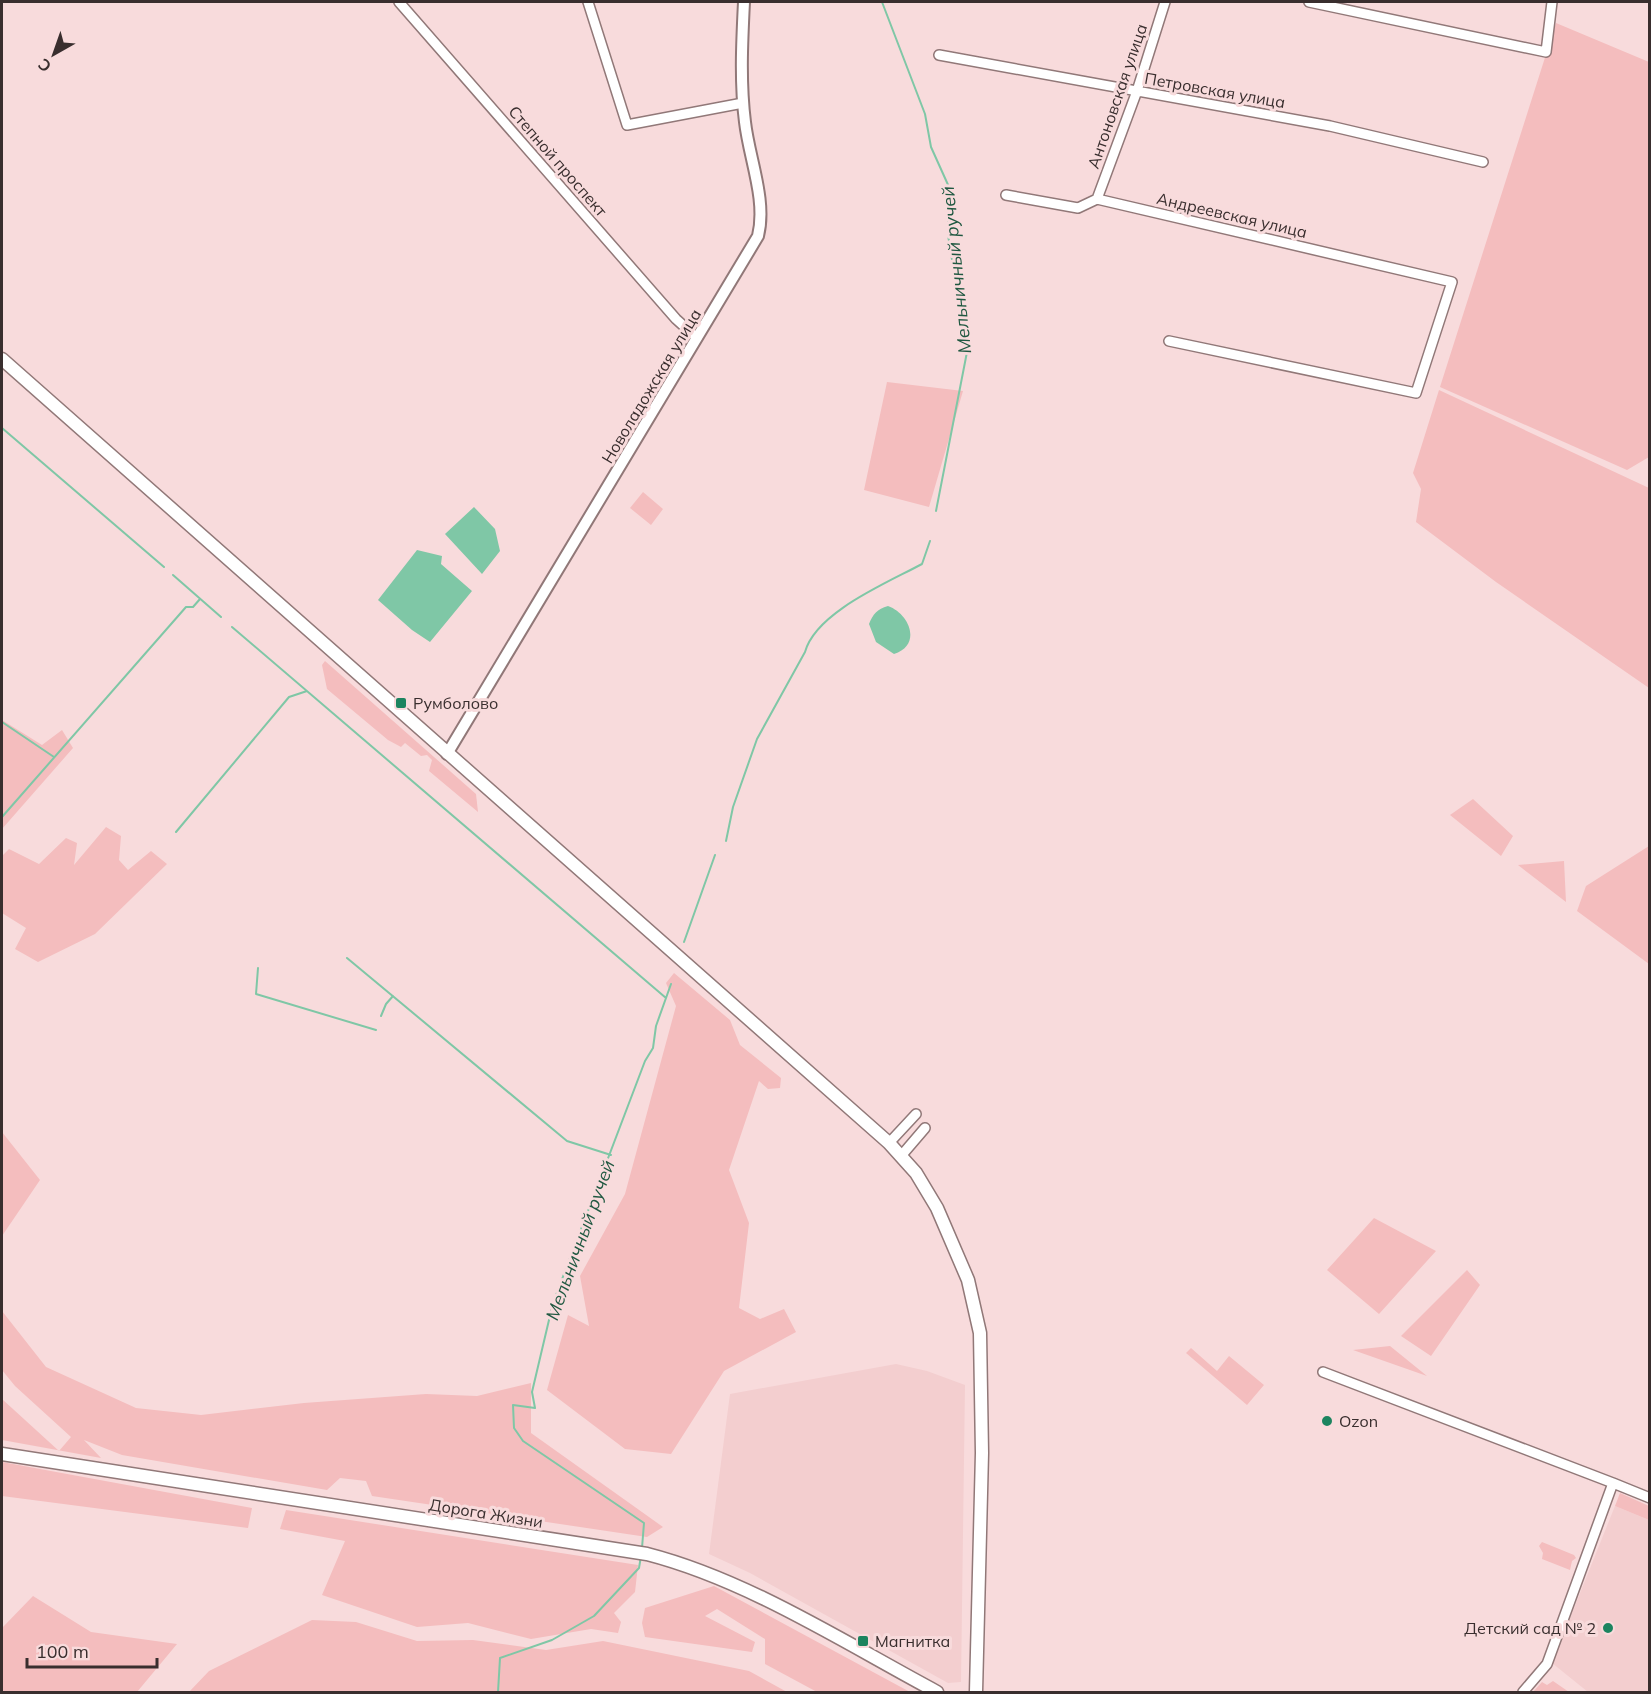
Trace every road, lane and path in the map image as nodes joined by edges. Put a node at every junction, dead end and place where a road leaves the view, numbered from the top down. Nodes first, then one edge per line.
1 (399, 2) edge
2 (588, 2) edge
3 (744, 2) edge
4 (1165, 2) edge
5 (1309, 2) edge
6 (1552, 2) edge
7 (939, 55) dead end
8 (1137, 91) junction
9 (743, 103) junction
10 (1483, 162) dead end
11 (1006, 195) dead end
12 (1097, 199) junction
13 (697, 339) junction
14 (1169, 341) dead end
15 (2, 359) edge
16 (447, 754) junction
17 (916, 1114) dead end
18 (925, 1128) dead end
19 (890, 1143) junction
20 (901, 1156) junction
21 (1323, 1372) dead end
22 (2, 1454) edge
23 (1613, 1483) junction
24 (1650, 1498) edge
25 (937, 1692) edge
26 (976, 1692) edge
27 (1523, 1692) edge

1 - 13 street, Степной проспект
2 - 9 street
3 - 9 street, Новоладожская улица
4 - 8 street, Антоновская улица
5 - 6 street
7 - 8 street, Петровская улица
8 - 10 street, Петровская улица
8 - 12 street, Антоновская улица
9 - 13 street, Новоладожская улица
11 - 12 street, Андреевская улица
12 - 14 street, Андреевская улица
13 - 16 street, Новоладожская улица
15 - 16 main road
16 - 19 main road
17 - 19 street
18 - 20 street
19 - 20 main road
20 - 26 main road
21 - 23 street
22 - 25 main road, Дорога Жизни
23 - 24 street
23 - 27 street

